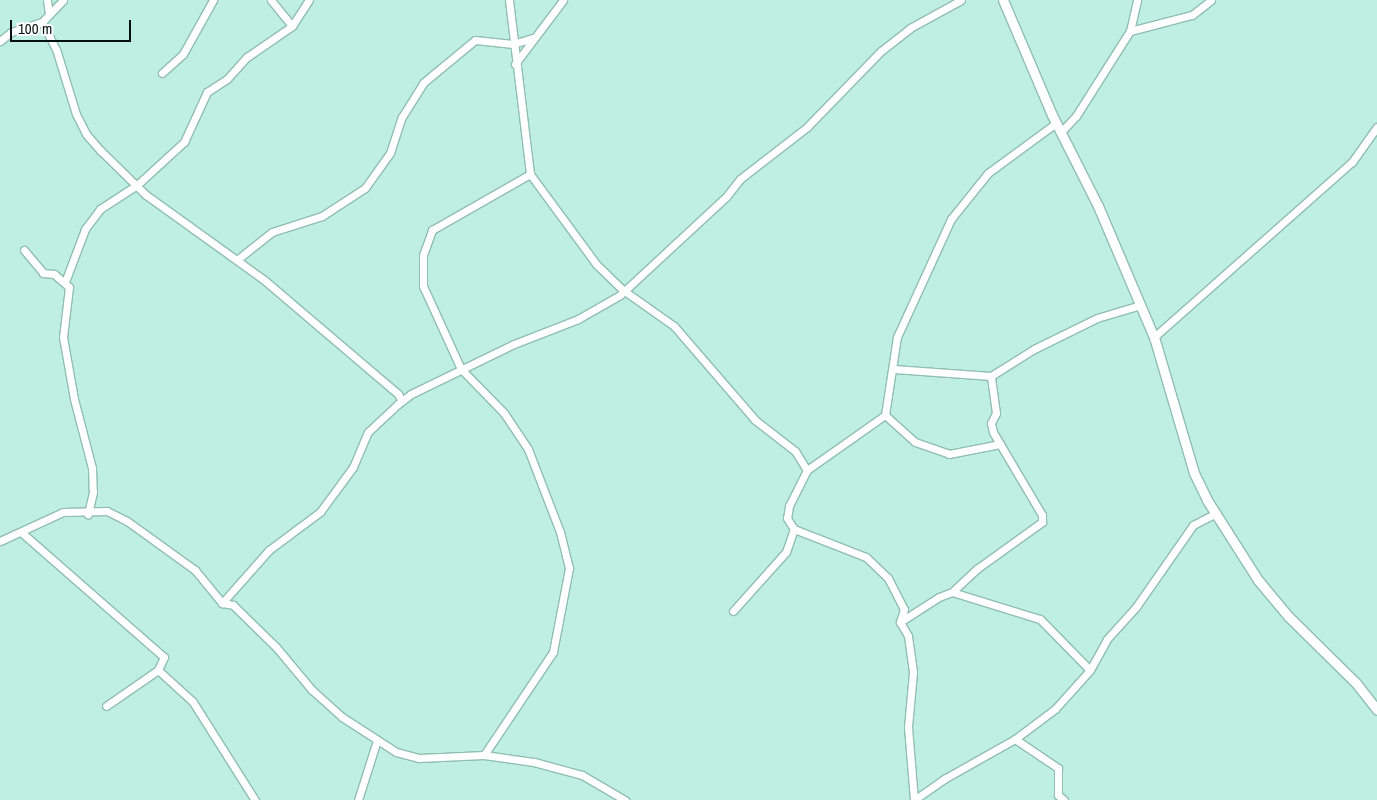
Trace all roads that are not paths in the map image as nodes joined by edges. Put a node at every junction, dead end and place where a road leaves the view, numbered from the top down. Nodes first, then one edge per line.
1 (47, 0) edge
2 (57, 0) edge
3 (62, 0) edge
4 (213, 0) edge
5 (271, 0) edge
6 (309, 0) edge
7 (509, 0) edge
8 (563, 0) edge
9 (961, 0) edge
10 (1003, 0) edge
11 (1137, 0) edge
12 (1210, 0) edge
13 (49, 14) junction
14 (42, 22) junction
15 (292, 26) junction
16 (1130, 31) junction
17 (533, 38) junction
18 (0, 41) edge
19 (513, 44) junction
20 (516, 64) junction
21 (162, 73) dead end
22 (1056, 123) junction
23 (1377, 127) edge
24 (1061, 132) junction
25 (530, 174) junction
26 (137, 185) junction
27 (24, 250) dead end
28 (238, 259) junction
29 (65, 282) junction
30 (623, 290) junction
31 (1141, 305) junction
32 (1154, 337) junction
33 (894, 368) junction
34 (461, 369) junction
35 (991, 376) junction
36 (400, 397) junction
37 (885, 415) junction
38 (1000, 444) junction
39 (807, 470) junction
40 (88, 514) junction
41 (1215, 514) junction
42 (794, 529) junction
43 (21, 532) junction
44 (0, 541) edge
45 (952, 592) junction
46 (222, 603) junction
47 (733, 611) dead end
48 (900, 622) junction
49 (158, 670) junction
50 (1090, 670) junction
51 (106, 706) dead end
52 (1377, 710) edge
53 (1016, 739) junction
54 (377, 740) junction
55 (484, 755) junction
56 (255, 800) edge
57 (358, 800) edge
58 (625, 800) edge
59 (1064, 800) edge

1 - 13 street
2 - 3 street
3 - 13 street
4 - 21 street
5 - 15 street
6 - 15 street
7 - 19 street
8 - 17 street
9 - 30 street
10 - 22 street
11 - 16 street
12 - 16 street
13 - 14 street
14 - 18 street
14 - 26 street
15 - 26 street
16 - 24 street
17 - 19 street
17 - 20 street
19 - 20 street
19 - 28 street
20 - 25 street
22 - 24 street
22 - 33 street
23 - 32 street
24 - 31 street
25 - 30 street
25 - 34 street
26 - 28 street
26 - 29 street
27 - 29 street
28 - 36 street
29 - 40 street
30 - 34 street
30 - 39 street
31 - 32 street
31 - 35 street
32 - 41 street
33 - 35 street
33 - 37 street
34 - 36 street
34 - 55 street
35 - 38 street
36 - 46 street
37 - 38 street
37 - 39 street
38 - 45 street
39 - 42 street
40 - 43 street
40 - 46 street
41 - 50 street
41 - 52 street
42 - 47 street
42 - 48 street
43 - 44 street
43 - 49 street
45 - 48 street
45 - 50 street
46 - 54 street
48 - 53 street
49 - 51 street
49 - 56 street
50 - 53 street
53 - 59 street
54 - 55 street
54 - 57 street
55 - 58 street

